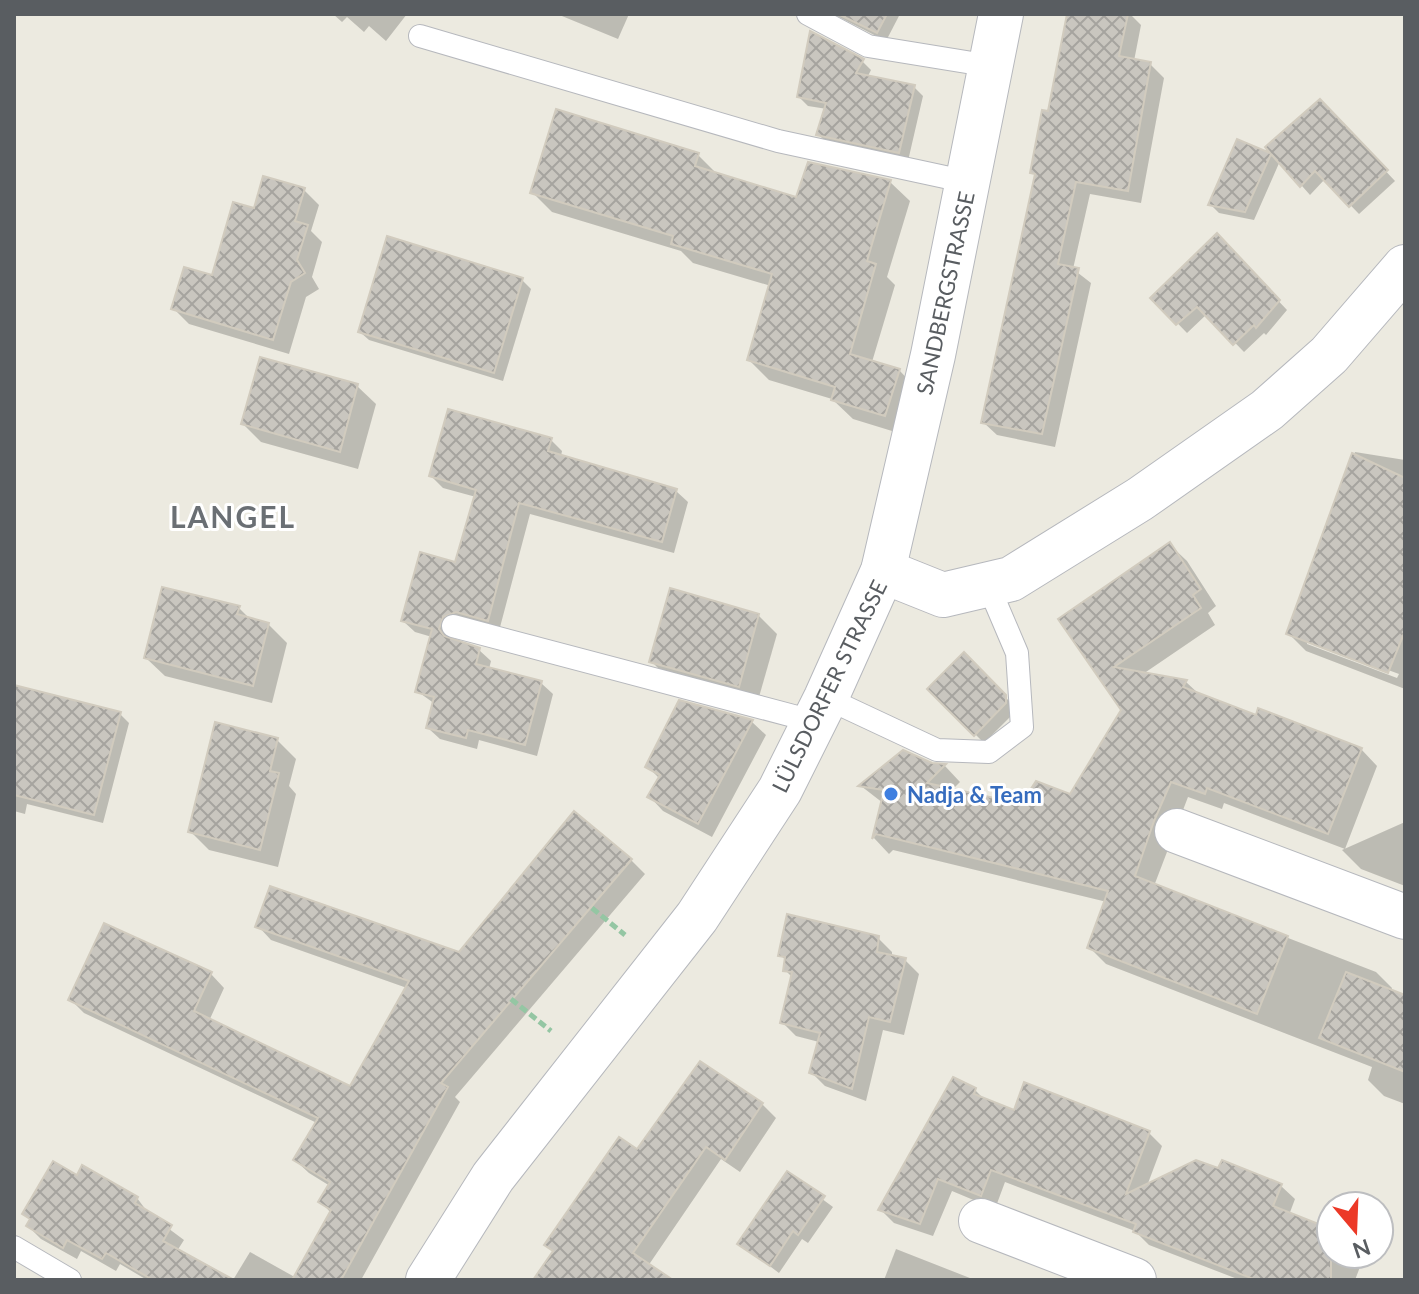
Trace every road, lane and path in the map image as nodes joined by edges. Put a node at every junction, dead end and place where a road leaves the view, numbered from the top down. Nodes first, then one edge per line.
1 (808, 14) edge
2 (1001, 14) edge
3 (420, 36) dead end
4 (991, 66) junction
5 (968, 182) junction
6 (1405, 267) edge
7 (883, 571) junction
8 (988, 585) junction
9 (453, 626) dead end
10 (821, 710) junction
11 (1177, 831) dead end
12 (1405, 917) edge
13 (981, 1221) dead end
14 (14, 1247) edge
15 (70, 1280) edge
16 (428, 1280) edge
17 (1134, 1280) edge

1 - 4 lane
2 - 4 street, SANDBERGSTRASSE
3 - 5 lane
4 - 5 street, SANDBERGSTRASSE
5 - 7 street, SANDBERGSTRASSE
6 - 8 street, LÜLSDORFER STRASSE
7 - 8 street, LÜLSDORFER STRASSE
7 - 10 street, LÜLSDORFER STRASSE
8 - 10 lane
9 - 10 lane
10 - 16 street, LÜLSDORFER STRASSE
11 - 12 street
13 - 17 street
14 - 15 lane

